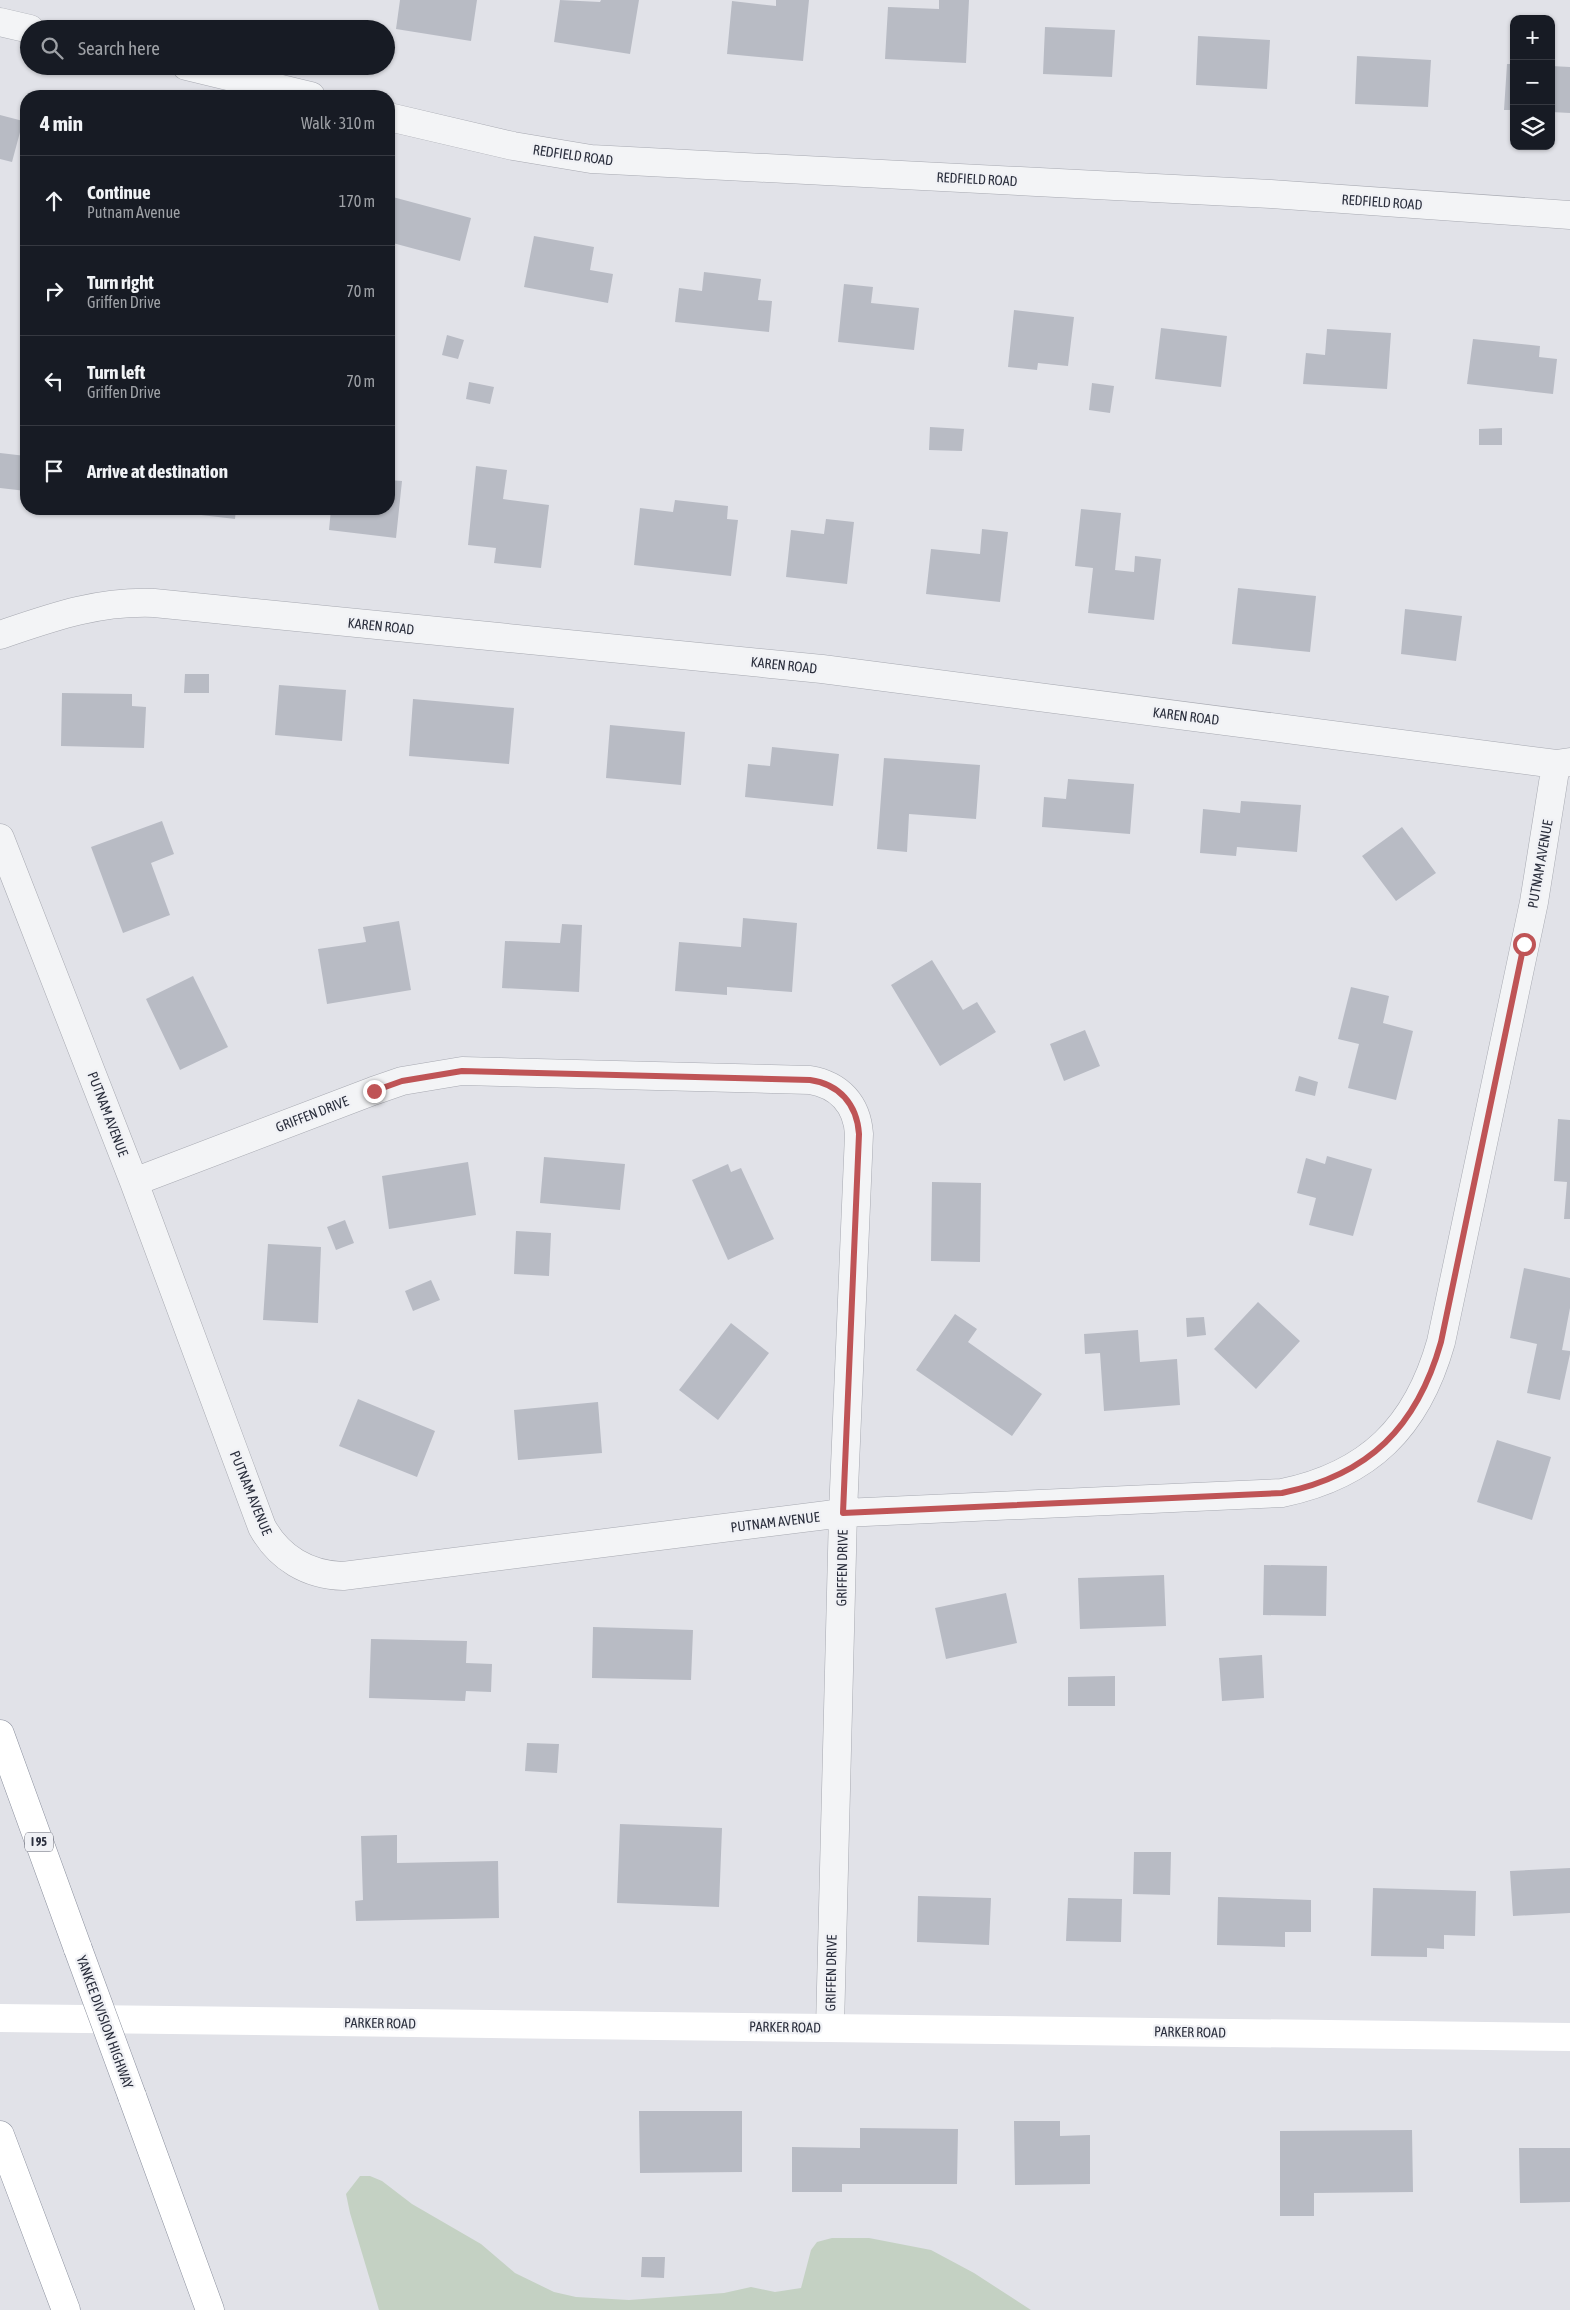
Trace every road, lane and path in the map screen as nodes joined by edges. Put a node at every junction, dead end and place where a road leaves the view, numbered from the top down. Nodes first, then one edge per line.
1 (0, 22) edge
2 (20, 27) edge
3 (224, 75) edge
4 (286, 90) edge
5 (395, 117) edge
6 (1570, 215) edge
7 (0, 635) edge
8 (1563, 763) edge
9 (0, 838) edge
10 (134, 1182) junction
11 (843, 1513) junction
12 (0, 1734) edge
13 (0, 2018) edge
14 (830, 2028) junction
15 (1570, 2037) edge
16 (0, 2135) edge
17 (66, 2310) edge
18 (210, 2310) edge

1 - 2 street
3 - 4 street
5 - 6 street, REDFIELD ROAD
7 - 8 street, KAREN ROAD
8 - 11 street, PUTNAM AVENUE
9 - 10 street, PUTNAM AVENUE
10 - 11 street, PUTNAM AVENUE
10 - 11 street, GRIFFEN DRIVE
11 - 14 street, GRIFFEN DRIVE
12 - 18 main road, YANKEE DIVISION HIGHWAY / I 95, bridge
13 - 14 main road, PARKER ROAD
14 - 15 main road, PARKER ROAD
16 - 17 main road

